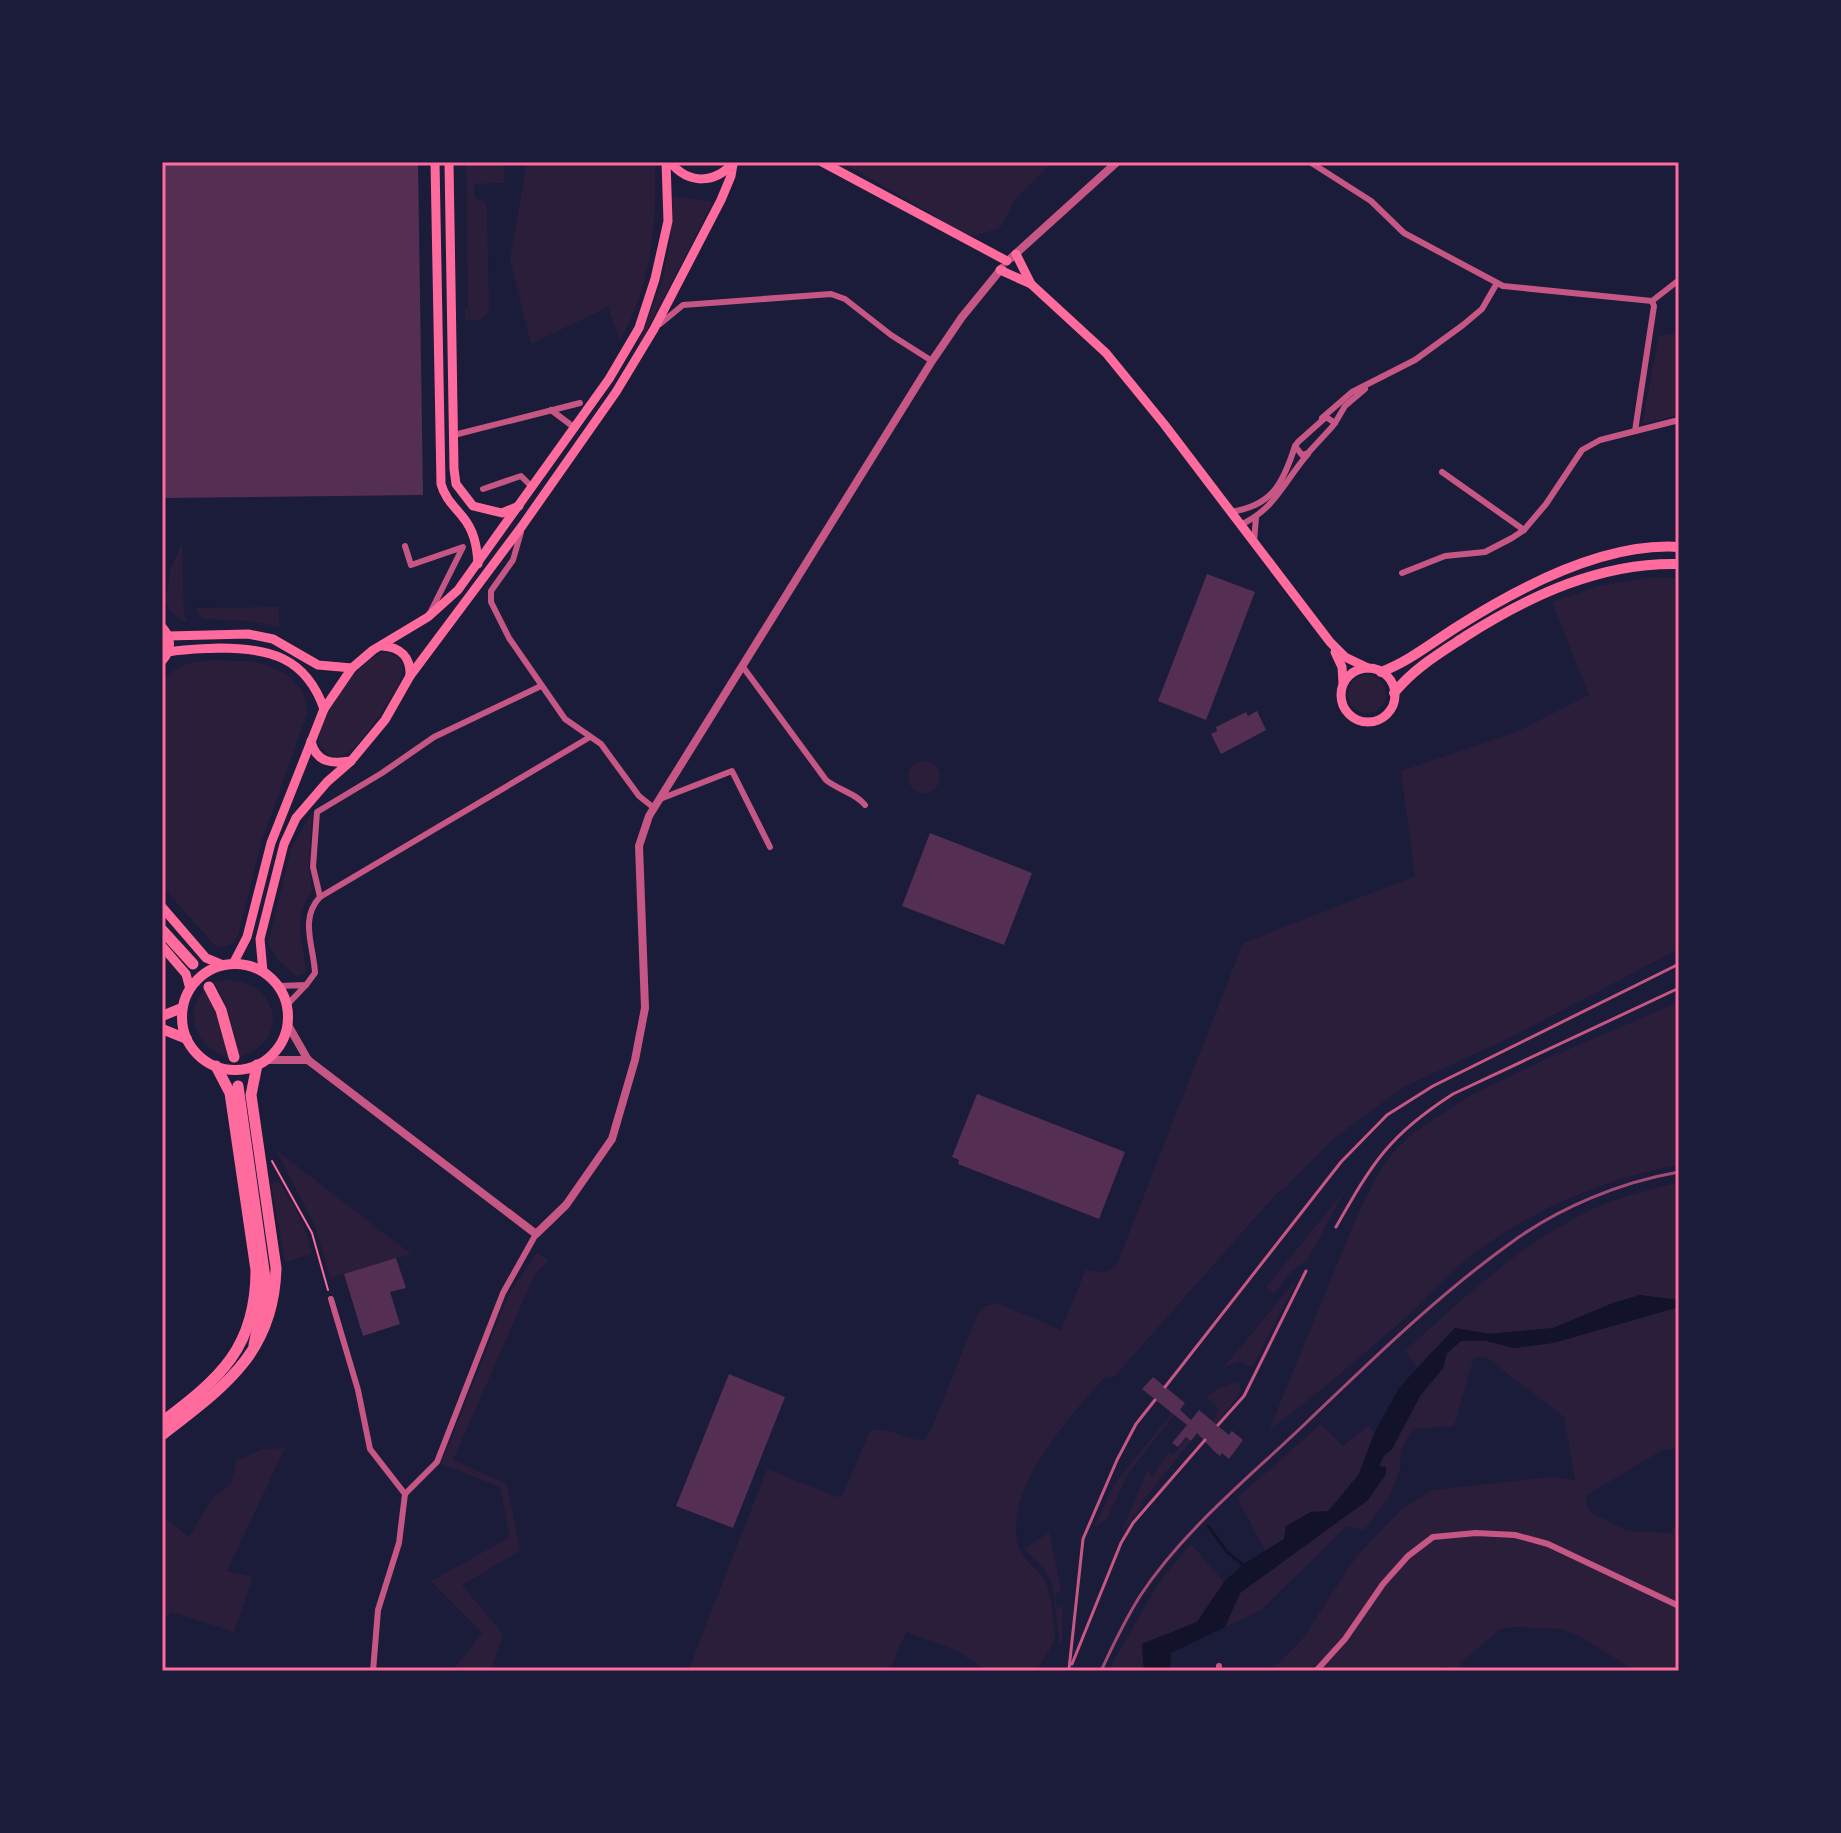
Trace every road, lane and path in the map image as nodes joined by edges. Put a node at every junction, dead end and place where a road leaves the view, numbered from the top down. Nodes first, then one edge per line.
1 (435, 162) edge
2 (449, 162) edge
3 (668, 162) edge
4 (822, 162) edge
5 (1117, 162) edge
6 (1310, 162) edge
7 (733, 163) edge
8 (1016, 254) junction
9 (1003, 266) junction
10 (1679, 280) edge
11 (677, 282) junction
12 (1497, 283) junction
13 (1031, 284) junction
14 (1652, 301) junction
15 (683, 305) junction
16 (654, 329) junction
17 (932, 361) junction
18 (1371, 384) junction
19 (580, 403) dead end
20 (551, 410) junction
21 (1322, 418) junction
22 (1679, 420) edge
23 (1335, 423) junction
24 (575, 428) junction
25 (1635, 431) junction
26 (454, 435) junction
27 (1295, 446) junction
28 (1313, 448) junction
29 (1442, 472) dead end
30 (532, 487) junction
31 (483, 489) dead end
32 (519, 506) junction
33 (1230, 512) junction
34 (1256, 517) junction
35 (1240, 525) junction
36 (522, 526) junction
37 (1524, 530) junction
38 (1255, 545) junction
39 (405, 546) dead end
40 (1679, 547) edge
41 (478, 564) junction
42 (1679, 564) edge
43 (1402, 573) dead end
44 (448, 577) junction
45 (458, 590) junction
46 (428, 617) junction
47 (165, 632) edge
48 (1330, 642) junction
49 (382, 646) junction
50 (165, 656) edge
51 (743, 667) junction
52 (352, 668) junction
53 (1368, 668) junction
54 (1381, 672) junction
55 (410, 676) junction
56 (1343, 685) junction
57 (541, 686) junction
58 (1394, 693) junction
59 (324, 709) junction
60 (590, 737) junction
61 (310, 738) junction
62 (351, 761) junction
63 (660, 799) junction
64 (865, 805) dead end
65 (654, 808) junction
66 (770, 847) dead end
67 (320, 897) junction
68 (162, 907) edge
69 (162, 930) edge
70 (162, 946) edge
71 (193, 964) dead end
72 (228, 964) junction
73 (1679, 964) edge
74 (263, 972) junction
75 (306, 985) junction
76 (278, 986) junction
77 (209, 987) dead end
78 (1679, 988) edge
79 (190, 989) junction
80 (287, 1005) junction
81 (182, 1008) junction
82 (162, 1016) edge
83 (288, 1025) junction
84 (162, 1029) edge
85 (187, 1039) junction
86 (234, 1057) dead end
87 (308, 1060) junction
88 (262, 1062) junction
89 (216, 1066) junction
90 (238, 1086) dead end
91 (271, 1158) dead end
92 (1336, 1227) dead end
93 (536, 1234) junction
94 (1306, 1271) dead end
95 (331, 1299) joint
96 (254, 1345) junction
97 (1165, 1387) dead end
98 (1155, 1400) dead end
99 (162, 1422) edge
100 (1218, 1425) dead end
101 (162, 1435) edge
102 (1205, 1440) dead end
103 (405, 1494) junction
104 (1679, 1606) edge
105 (1069, 1670) edge
106 (373, 1671) edge
107 (1316, 1671) edge

1 - 41 main road
2 - 26 main road
3 - 7 main road
3 - 24 main road
4 - 9 main road
5 - 8 street
6 - 12 street
7 - 11 main road
8 - 9 street
8 - 13 main road
9 - 13 main road
9 - 17 street
10 - 14 street
11 - 15 street
11 - 16 main road
12 - 14 street
12 - 18 street
13 - 33 main road
14 - 25 street
15 - 16 street
15 - 17 street
16 - 36 main road
17 - 51 street
18 - 21 street
18 - 23 street
19 - 20 street
20 - 24 street
20 - 26 street
21 - 23 street
21 - 27 street
22 - 25 street
23 - 28 street
24 - 30 main road
25 - 37 street
26 - 32 main road
27 - 28 street
27 - 33 street
28 - 34 street
29 - 37 street
30 - 31 street
30 - 32 main road
32 - 41 main road
33 - 35 main road
34 - 35 street
34 - 38 street
35 - 38 main road
36 - 55 main road
36 - 57 street
37 - 43 street
38 - 48 main road
39 - 44 street
40 - 54 main road
41 - 45 main road
42 - 58 main road
44 - 45 street
44 - 46 street
45 - 46 main road
46 - 49 main road
47 - 50 main road
47 - 52 main road
48 - 53 main road
48 - 56 main road
49 - 52 main road
49 - 55 main road
50 - 59 main road
51 - 63 street
51 - 64 street
52 - 59 main road
53 - 54 main road
53 - 56 main road
54 - 58 main road
55 - 62 main road
56 - 58 main road
57 - 60 street
57 - 67 street
59 - 61 main road
60 - 65 street
60 - 67 street
61 - 62 main road
61 - 72 main road
62 - 74 main road
63 - 65 street
63 - 66 street
65 - 93 street
67 - 75 street
68 - 72 main road
69 - 71 highway
70 - 79 main road
72 - 74 main road
72 - 79 main road
73 - 97 lane
74 - 76 main road
75 - 76 street
75 - 80 street
76 - 80 main road
77 - 86 highway
78 - 92 lane
79 - 81 main road
80 - 83 main road
81 - 82 main road
81 - 85 main road
83 - 87 street
83 - 88 main road
84 - 85 main road
85 - 89 main road
87 - 88 street
87 - 93 street
88 - 89 main road
88 - 96 highway
89 - 99 highway
90 - 96 highway
91 - 95 path
93 - 103 street
94 - 100 lane
95 - 103 street
96 - 101 highway
98 - 105 lane
102 - 105 lane
103 - 106 street
104 - 107 street

